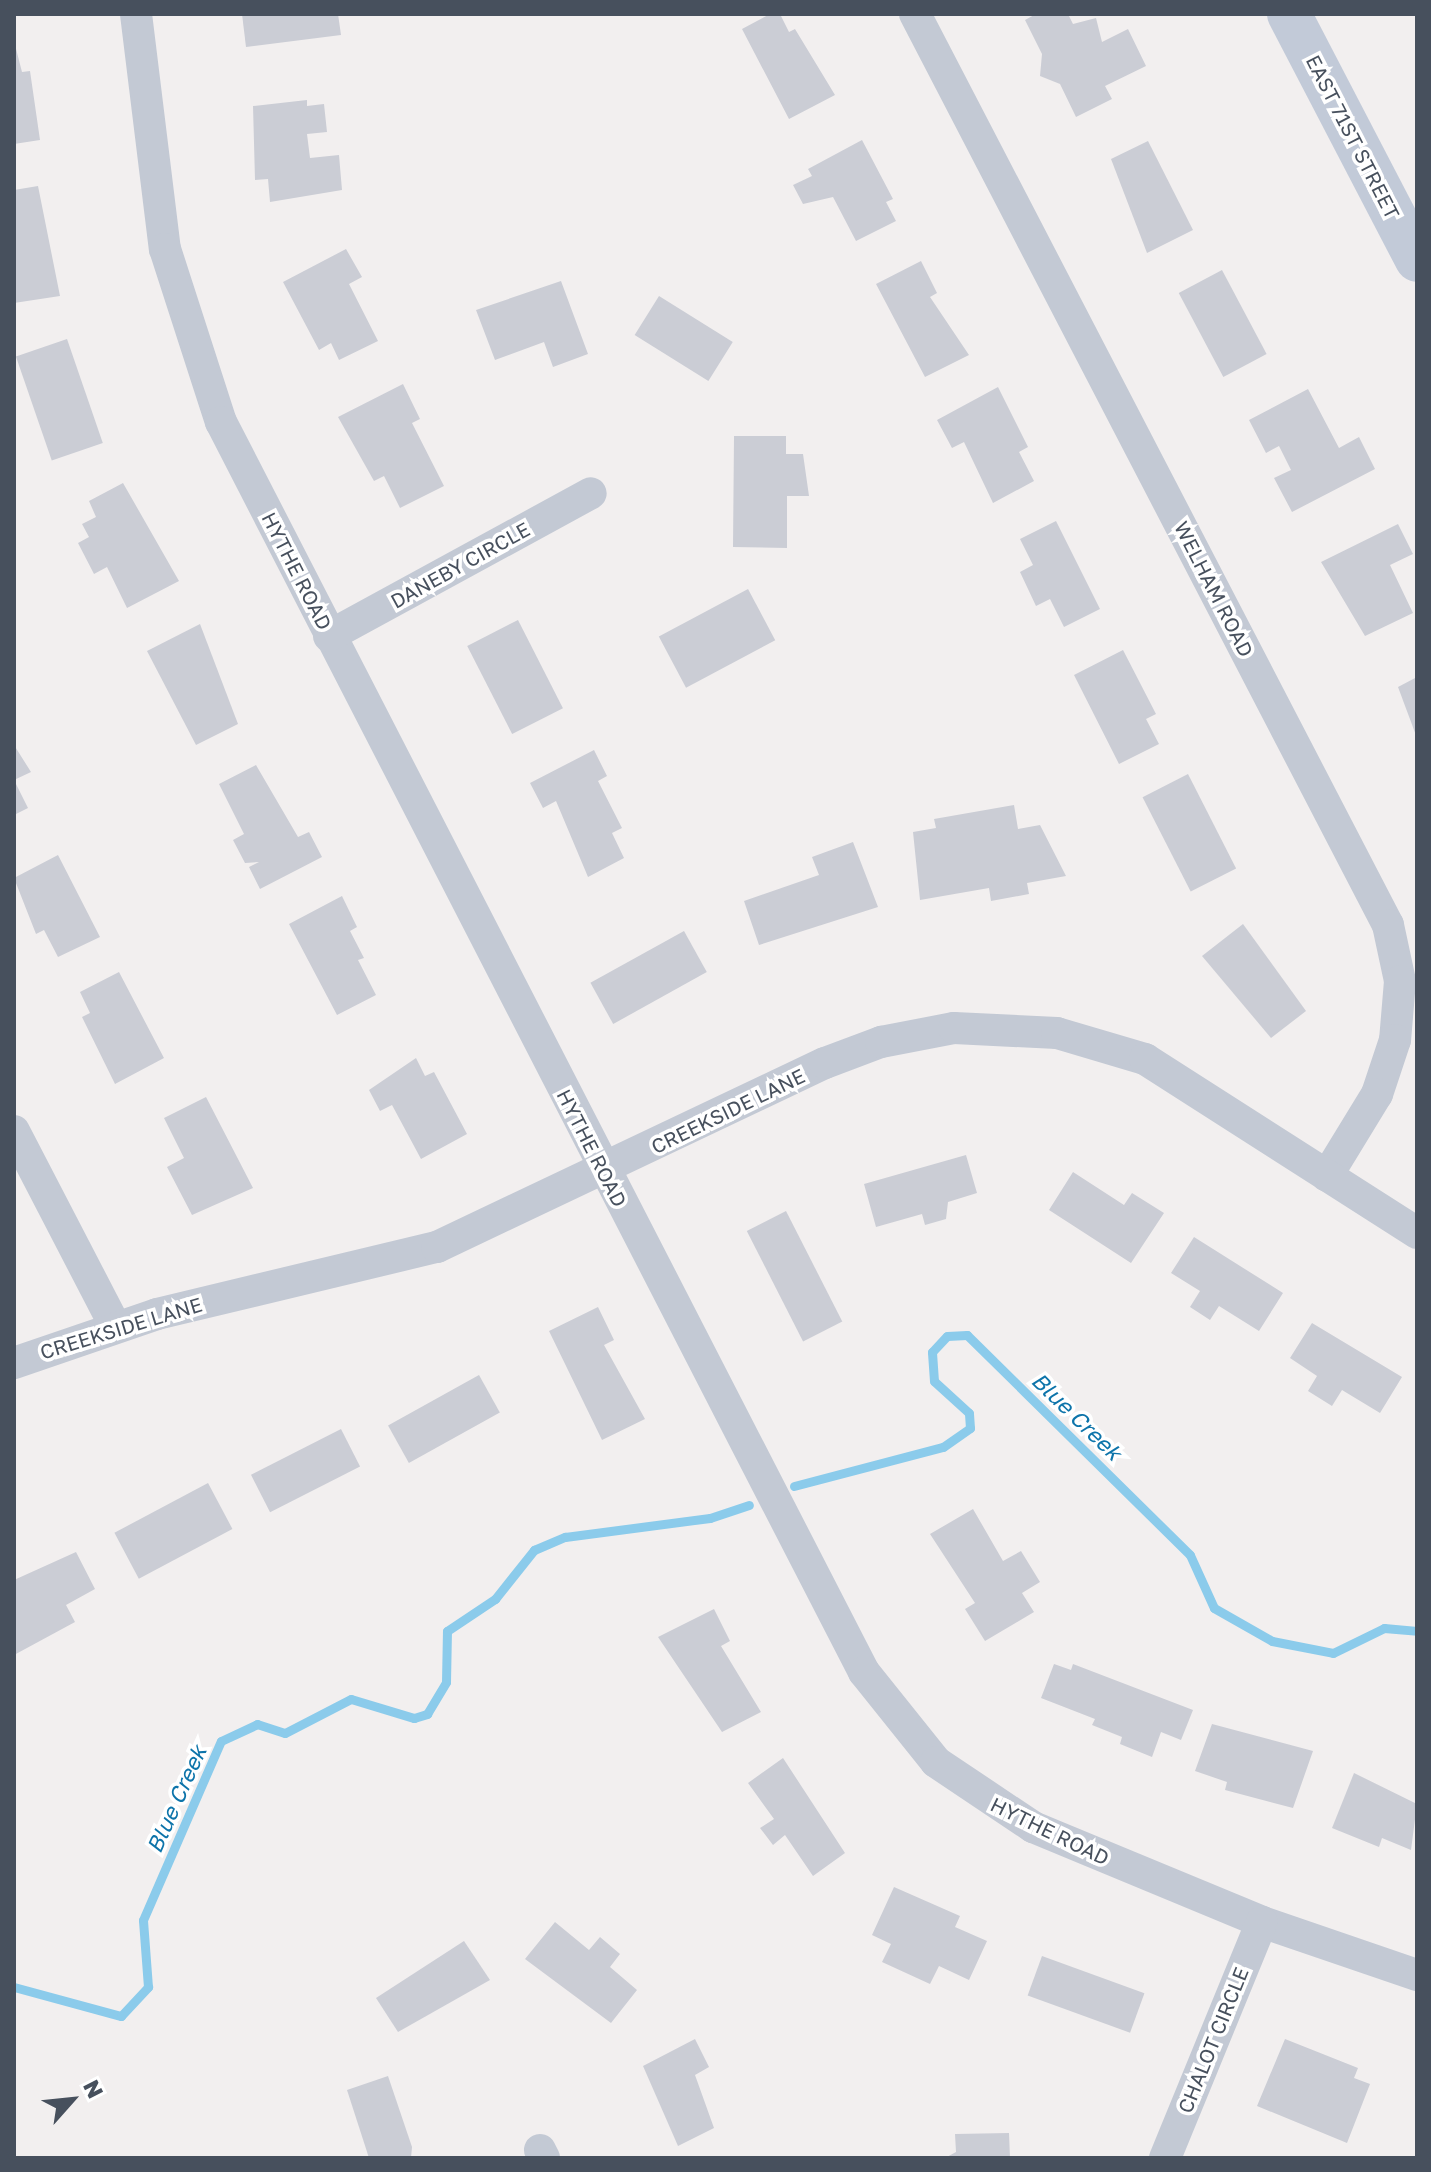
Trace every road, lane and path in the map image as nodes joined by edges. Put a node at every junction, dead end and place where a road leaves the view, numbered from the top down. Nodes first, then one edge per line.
1 (136, 14) edge
2 (915, 14) edge
3 (1289, 14) edge
4 (1417, 260) edge
5 (591, 493) dead end
6 (329, 636) junction
7 (14, 1131) edge
8 (603, 1171) junction
9 (1327, 1176) junction
10 (1417, 1233) edge
11 (115, 1326) junction
12 (14, 1363) edge
13 (1262, 1922) junction
14 (1417, 1975) edge
15 (1165, 2158) edge

1 - 6 street, HYTHE ROAD
2 - 9 street, WELHAM ROAD
3 - 4 main road, EAST 71ST STREET
5 - 6 street, DANEBY CIRCLE
6 - 8 street, HYTHE ROAD
7 - 11 street
8 - 9 street, CREEKSIDE LANE
8 - 11 street, CREEKSIDE LANE
8 - 13 street, HYTHE ROAD
9 - 10 street, CREEKSIDE LANE
11 - 12 street, CREEKSIDE LANE
13 - 14 street, HYTHE ROAD
13 - 15 street, CHALOT CIRCLE

